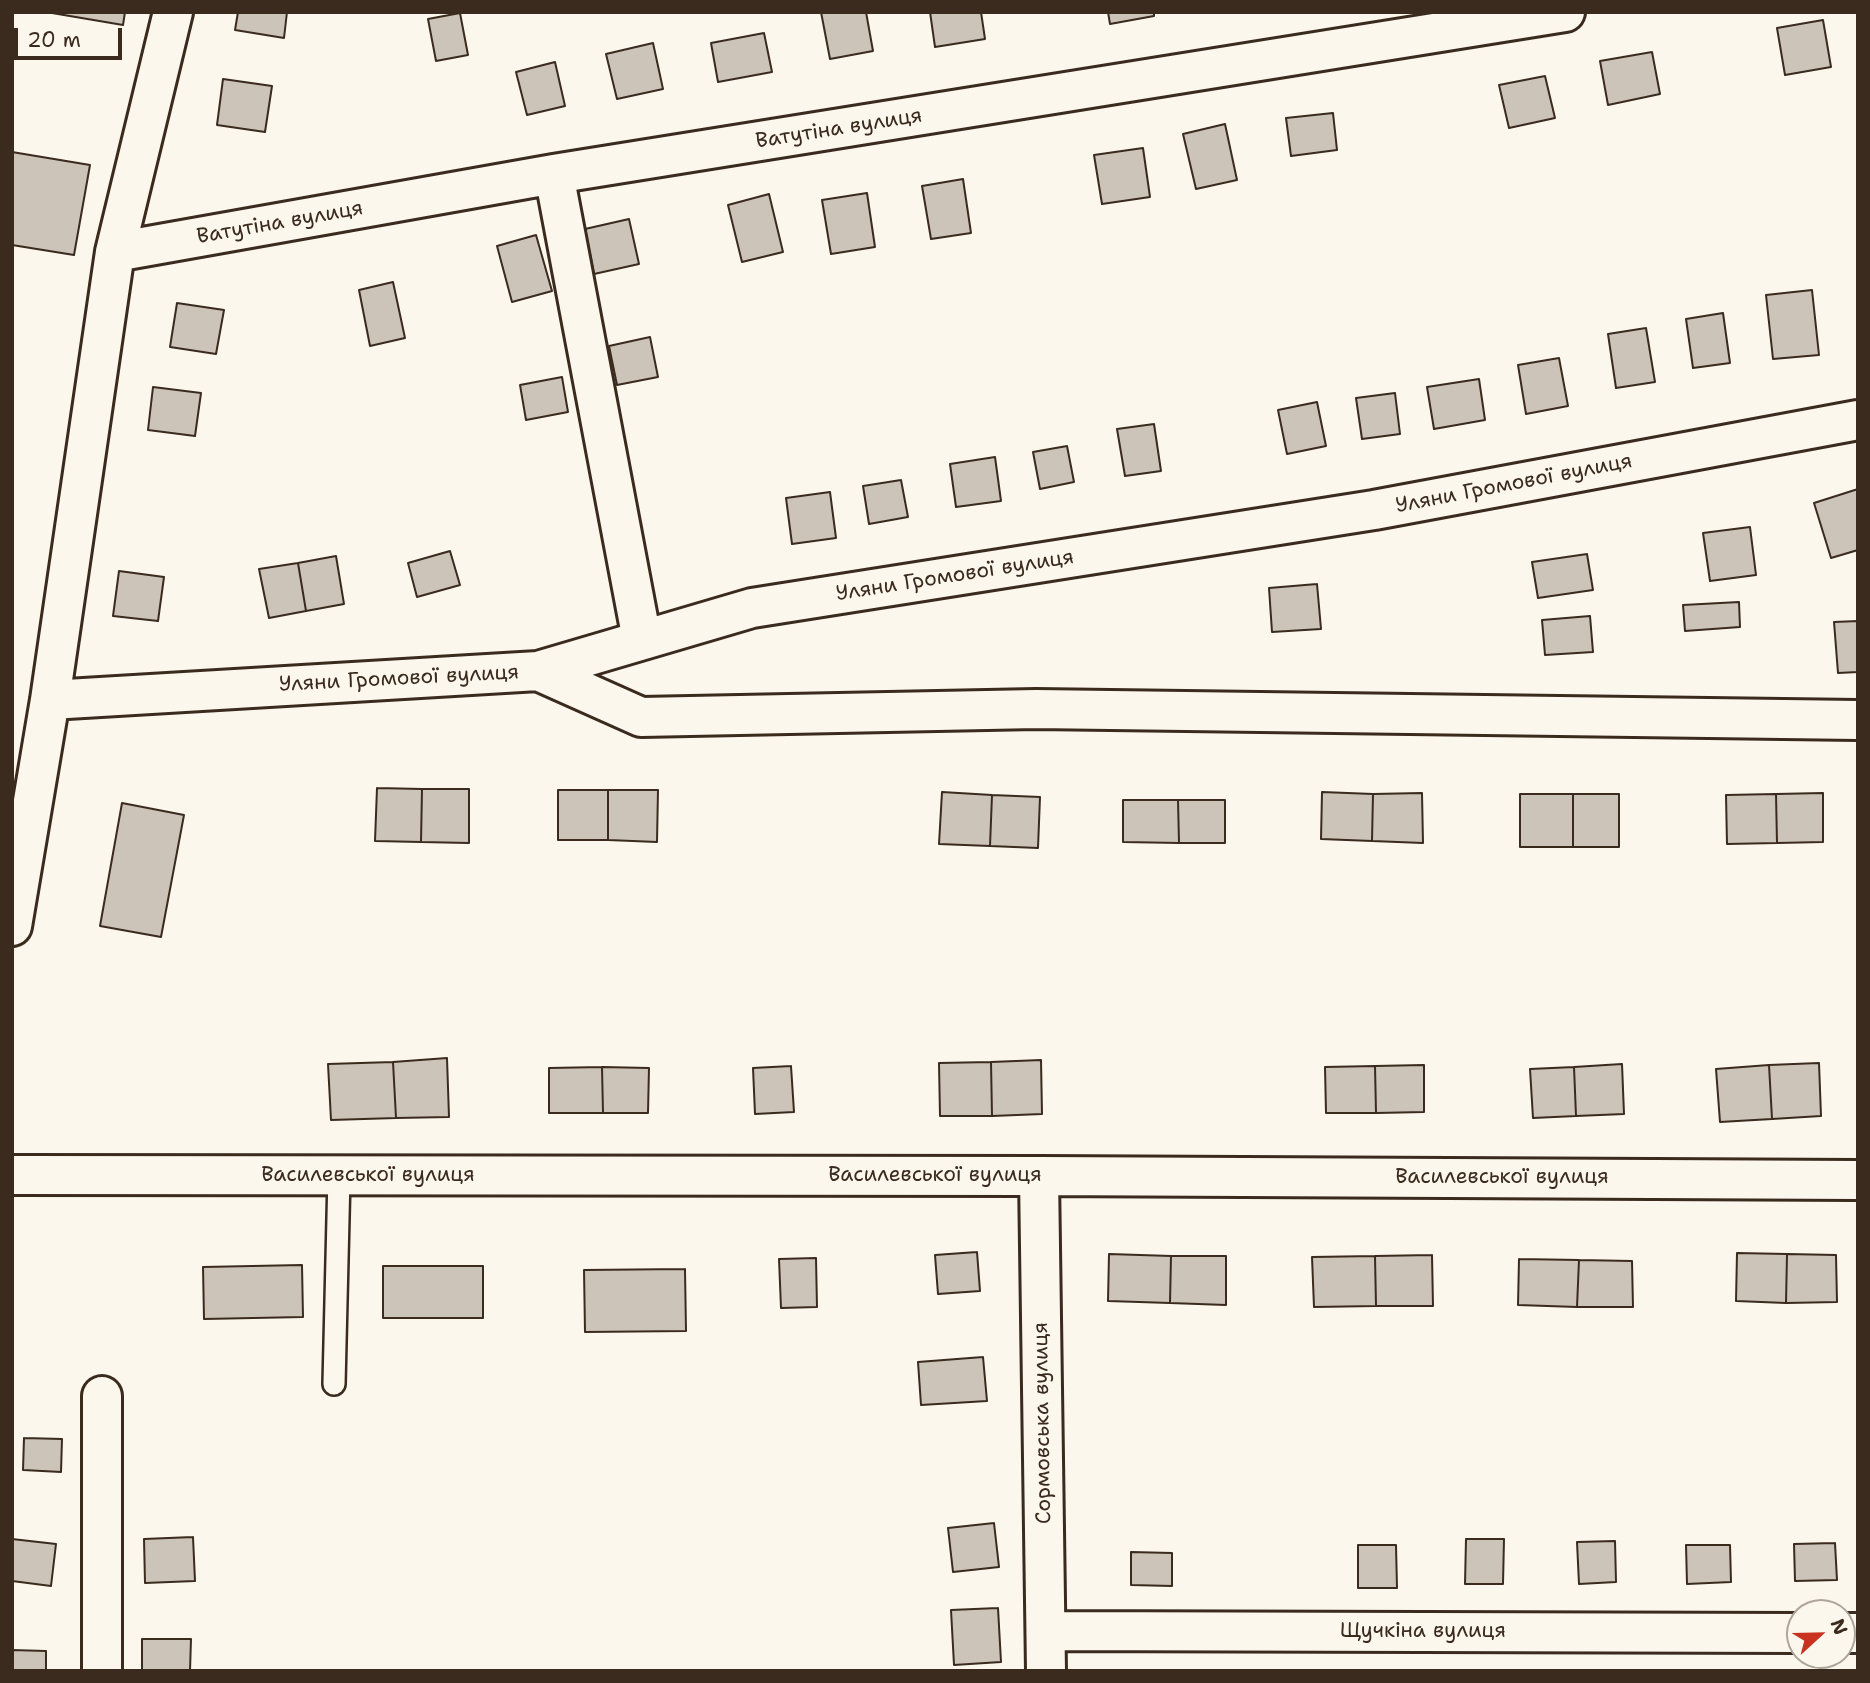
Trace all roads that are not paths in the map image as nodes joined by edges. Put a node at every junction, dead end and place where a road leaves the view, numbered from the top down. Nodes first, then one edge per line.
1 (173, 12) edge
2 (1565, 12) edge
3 (554, 174) junction
4 (115, 252) junction
5 (1858, 420) edge
6 (642, 640) junction
7 (538, 671) junction
8 (50, 700) junction
9 (1858, 720) edge
10 (12, 926) edge
11 (12, 1175) edge
12 (339, 1176) junction
13 (1039, 1176) junction
14 (1858, 1180) edge
15 (334, 1384) dead end
16 (102, 1396) dead end
17 (1046, 1631) junction
18 (1786, 1633) edge
19 (102, 1671) edge
20 (1046, 1671) edge

1 - 4 street
2 - 3 street, Ватутіна вулиця
3 - 4 street, Ватутіна вулиця
3 - 6 street
4 - 8 street
5 - 6 street, Уляни Громової вулиця
6 - 7 street, Уляни Громової вулиця
7 - 8 street, Уляни Громової вулиця
7 - 9 street
8 - 10 street
11 - 12 street, Василевської вулиця
12 - 13 street, Василевської вулиця
12 - 15 lane
13 - 14 street, Василевської вулиця
13 - 17 street, Сормовська вулиця
16 - 19 street
17 - 18 street, Щучкіна вулиця
17 - 20 street, Сормовська вулиця

